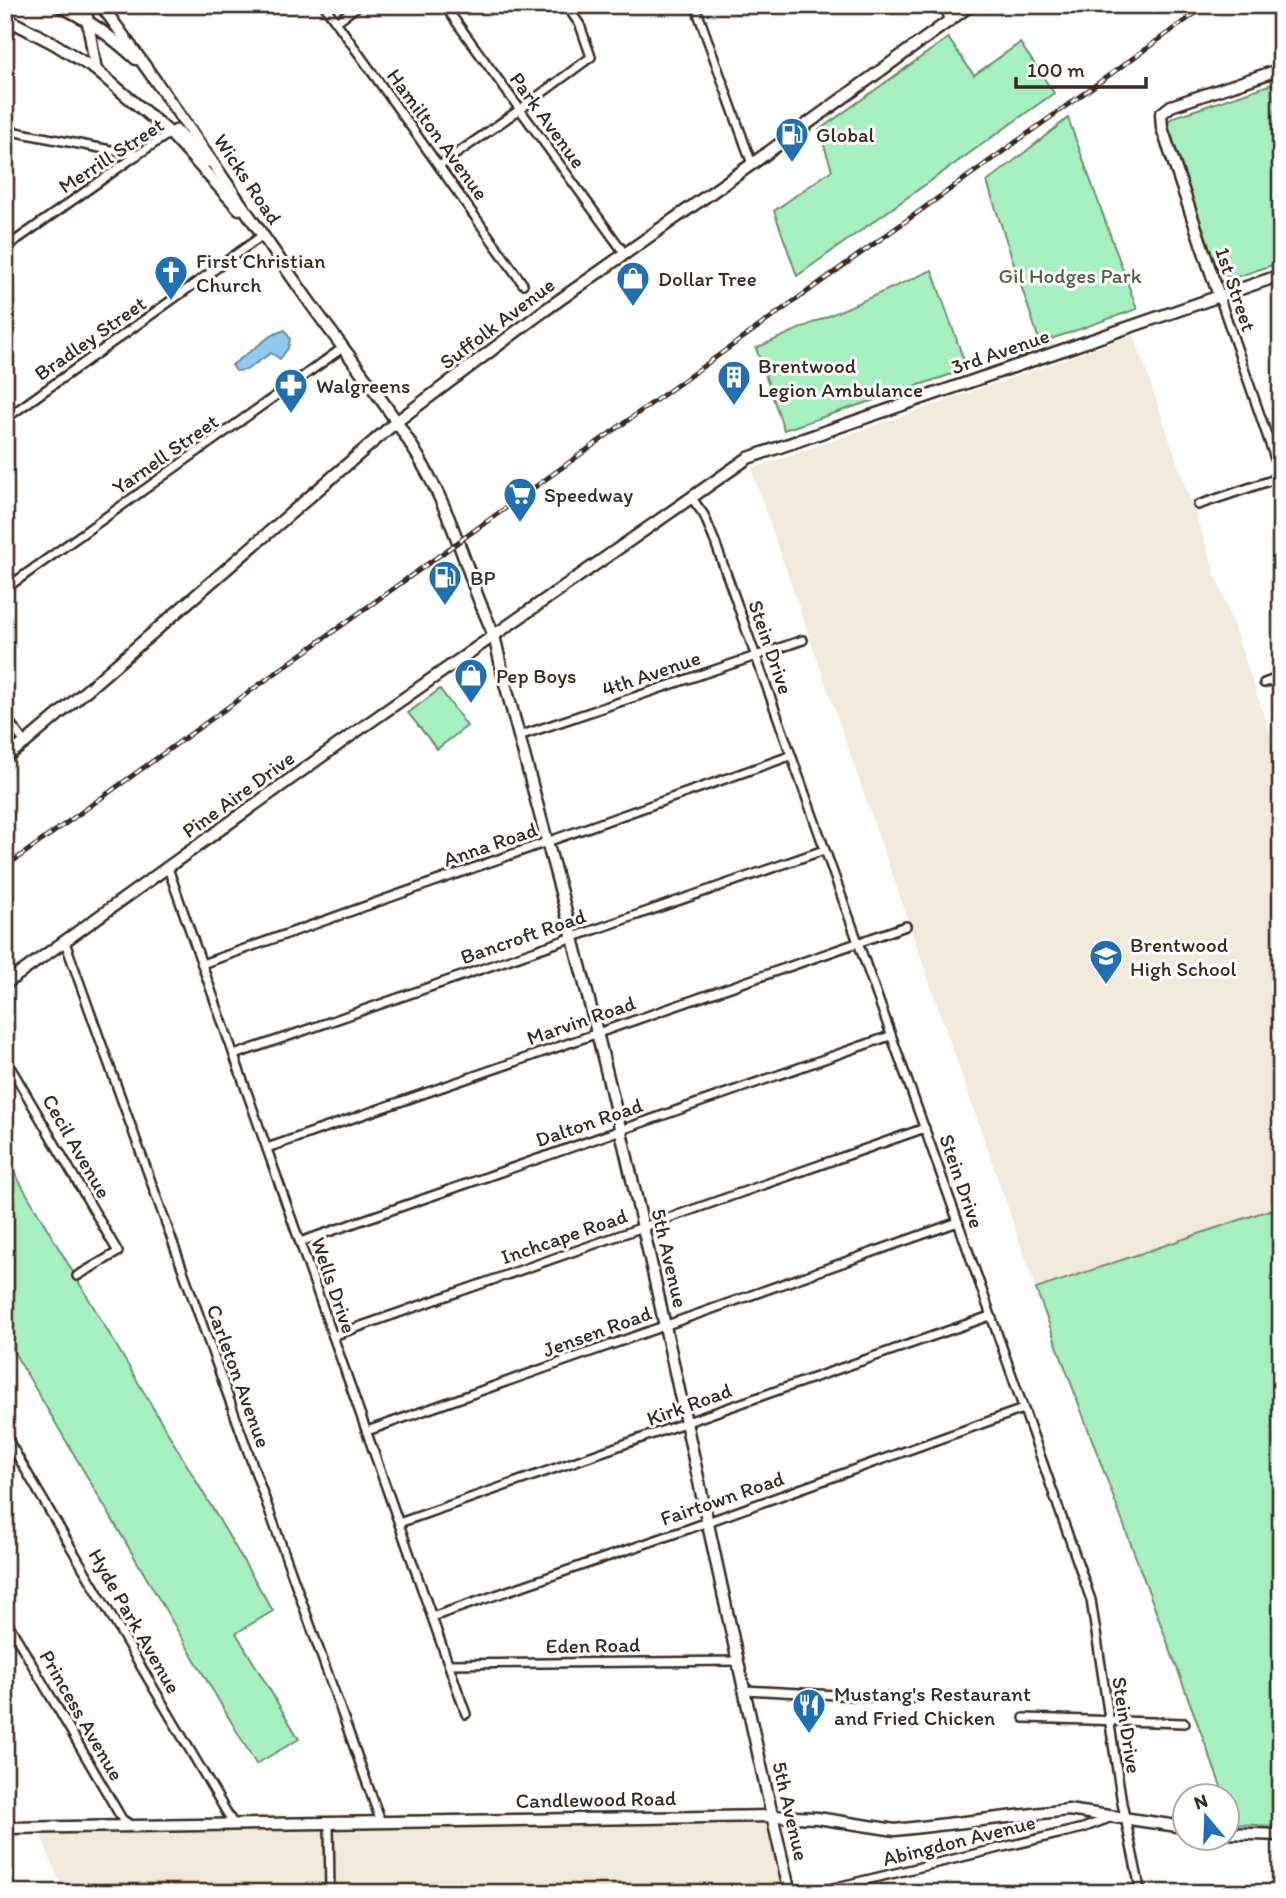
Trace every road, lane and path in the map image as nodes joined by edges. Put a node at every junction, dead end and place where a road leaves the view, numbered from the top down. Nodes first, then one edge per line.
1 (57, 5) edge
2 (85, 5) edge
3 (101, 5) edge
4 (324, 5) edge
5 (359, 5) edge
6 (444, 5) edge
7 (565, 5) edge
8 (695, 5) edge
9 (943, 5) edge
10 (971, 5) edge
11 (5, 18) edge
12 (87, 20) junction
13 (950, 20) junction
14 (336, 22) junction
15 (1281, 69) edge
16 (96, 70) junction
17 (158, 82) junction
18 (519, 110) junction
19 (5, 130) edge
20 (169, 132) junction
21 (136, 155) junction
22 (752, 164) junction
23 (439, 166) junction
24 (226, 182) junction
25 (263, 235) junction
26 (5, 248) edge
27 (625, 254) junction
28 (1281, 275) edge
29 (523, 284) dead end
30 (1219, 296) junction
31 (344, 347) junction
32 (5, 419) edge
33 (396, 422) junction
34 (1281, 476) edge
35 (691, 497) junction
36 (1198, 505) dead end
37 (5, 589) edge
38 (494, 636) junction
39 (803, 640) dead end
40 (755, 657) junction
41 (1281, 677) edge
42 (1264, 683) dead end
43 (5, 716) edge
44 (519, 736) junction
45 (25, 743) junction
46 (5, 757) edge
47 (790, 757) junction
48 (548, 842) junction
49 (824, 850) junction
50 (168, 867) junction
51 (906, 926) dead end
52 (574, 937) junction
53 (65, 942) junction
54 (858, 943) junction
55 (202, 964) junction
56 (5, 984) edge
57 (598, 1033) junction
58 (890, 1036) junction
59 (234, 1055) junction
60 (5, 1058) edge
61 (925, 1128) junction
62 (622, 1129) junction
63 (267, 1148) junction
64 (958, 1222) junction
65 (644, 1227) junction
66 (300, 1242) junction
67 (77, 1276) dead end
68 (990, 1316) junction
69 (666, 1325) junction
70 (333, 1336) junction
71 (1023, 1409) junction
72 (687, 1423) junction
73 (367, 1431) junction
74 (5, 1435) edge
75 (708, 1521) junction
76 (399, 1523) junction
77 (432, 1617) junction
78 (5, 1618) edge
79 (738, 1661) junction
80 (449, 1664) junction
81 (744, 1690) junction
82 (911, 1699) dead end
83 (466, 1714) dead end
84 (1024, 1718) dead end
85 (1109, 1720) junction
86 (1185, 1723) dead end
87 (772, 1816) junction
88 (1113, 1816) junction
89 (1125, 1818) junction
90 (381, 1822) junction
91 (330, 1823) junction
92 (234, 1825) junction
93 (1170, 1825) edge
94 (133, 1826) junction
95 (5, 1828) edge
96 (1240, 1833) edge
97 (1281, 1835) edge
98 (330, 1893) edge
99 (790, 1893) edge
100 (812, 1893) edge
101 (1141, 1893) edge

1 - 12 street
2 - 12 street
3 - 17 street, Wicks Road
4 - 14 street, Hamilton Avenue
5 - 14 street
6 - 18 street, Park Avenue
7 - 18 street
8 - 22 street
9 - 13 street
10 - 13 street, Suffolk Avenue
11 - 16 street
12 - 16 street
12 - 17 street
13 - 22 street, Suffolk Avenue
14 - 23 street, Hamilton Avenue
15 - 30 street, 1st Street
16 - 20 street
17 - 24 street, Wicks Road
18 - 23 street
18 - 27 street, Park Avenue
19 - 21 street
20 - 21 street, Merrill Street
20 - 24 street, Merrill Street
20 - 25 street
21 - 26 street, Merrill Street
22 - 27 street, Suffolk Avenue
23 - 29 street, Hamilton Avenue
24 - 25 street, Wicks Road
25 - 31 street, Wicks Road
25 - 32 street, Bradley Street
27 - 33 street, Suffolk Avenue
28 - 30 street, 3rd Avenue
30 - 34 street, 1st Street
30 - 35 street, 3rd Avenue
31 - 33 street, Wicks Road
31 - 37 street, Yarnell Street
33 - 38 street, Wicks Road
33 - 45 street, Suffolk Avenue
34 - 36 street
35 - 38 street, 3rd Avenue
35 - 40 street, Stein Drive
38 - 44 street, 5th Avenue
38 - 50 street, Pine Aire Drive
39 - 40 street, 4th Avenue
40 - 44 street, 4th Avenue
40 - 47 street, Stein Drive
41 - 42 street
43 - 45 street
44 - 48 street, 5th Avenue
45 - 46 street, Suffolk Avenue
47 - 48 street, Anna Road
47 - 49 street, Stein Drive
48 - 52 street, 5th Avenue
48 - 55 street, Anna Road
49 - 52 street, Bancroft Road
49 - 54 street, Stein Drive
50 - 53 street, Pine Aire Drive
50 - 55 street, Wells Drive
51 - 54 street, Marvin Road
52 - 57 street, 5th Avenue
52 - 59 street, Bancroft Road
53 - 56 street, Pine Aire Drive
53 - 90 street, Carleton Avenue
54 - 57 street, Marvin Road
54 - 58 street, Stein Drive
55 - 59 street, Wells Drive
57 - 62 street, 5th Avenue
57 - 63 street, Marvin Road
58 - 61 street, Stein Drive
58 - 62 street, Dalton Road
59 - 63 street, Wells Drive
60 - 67 street, Cecil Avenue
61 - 64 street, Stein Drive
61 - 65 street, Inchcape Road
62 - 65 street, 5th Avenue
62 - 66 street, Dalton Road
63 - 66 street, Wells Drive
64 - 68 street, Stein Drive
64 - 69 street, Jensen Road
65 - 69 street, 5th Avenue
65 - 70 street, Inchcape Road
66 - 70 street, Wells Drive
68 - 71 street, Stein Drive
68 - 72 street, Kirk Road
69 - 72 street, 5th Avenue
69 - 73 street, Jensen Road
70 - 73 street, Wells Drive
71 - 75 street, Fairtown Road
71 - 85 street, Stein Drive
72 - 75 street, 5th Avenue
72 - 76 street, Kirk Road
73 - 76 street, Wells Drive
74 - 92 street, Hyde Park Avenue
75 - 77 street, Fairtown Road
75 - 79 street, 5th Avenue
76 - 77 street, Wells Drive
77 - 80 street, Wells Drive
78 - 94 street, Princess Avenue
79 - 80 street, Eden Road
79 - 81 street, 5th Avenue
80 - 83 street, Wells Drive
81 - 82 street
81 - 87 street, 5th Avenue
84 - 85 street
85 - 86 street
85 - 89 street, Stein Drive
87 - 88 street, Candlewood Road
87 - 90 street, Candlewood Road
87 - 99 street, 5th Avenue
88 - 89 street, Candlewood Road
88 - 100 street, Abingdon Avenue
89 - 93 street, Candlewood Road
89 - 101 street, Stein Drive
90 - 91 street, Candlewood Road
91 - 92 street, Candlewood Road
91 - 98 street
92 - 94 street, Candlewood Road
94 - 95 street, Candlewood Road
96 - 97 street

